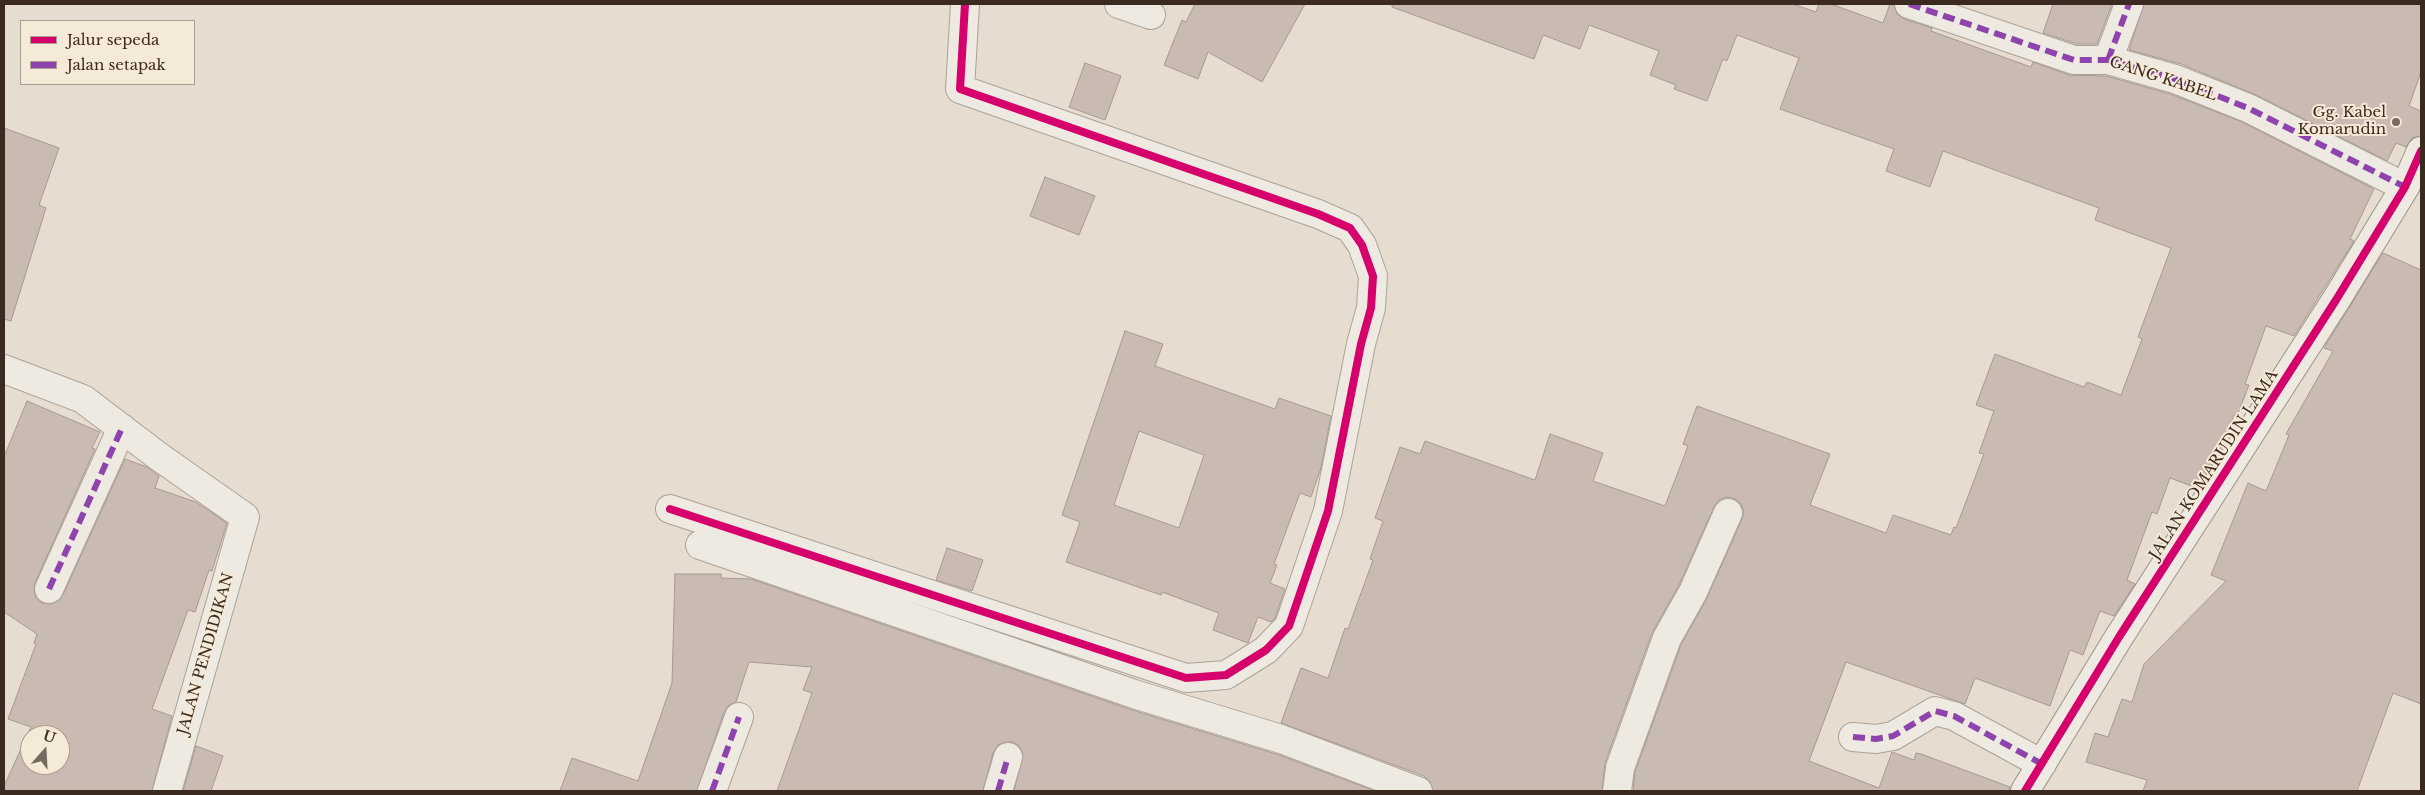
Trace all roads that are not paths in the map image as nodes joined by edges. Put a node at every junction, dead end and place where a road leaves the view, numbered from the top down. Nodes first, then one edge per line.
1 (965, 4) edge
2 (1119, 4) edge
3 (1909, 4) edge
4 (2129, 4) edge
5 (1151, 15) dead end
6 (2108, 60) junction
7 (2421, 150) edge
8 (2405, 187) junction
9 (4, 369) edge
10 (122, 428) junction
11 (670, 509) dead end
12 (1728, 513) dead end
13 (700, 544) dead end
14 (49, 589) dead end
15 (739, 717) dead end
16 (1853, 737) dead end
17 (1008, 757) dead end
18 (2042, 764) junction
19 (167, 791) edge
20 (712, 791) edge
21 (998, 791) edge
22 (1418, 791) edge
23 (1617, 791) edge
24 (2024, 791) edge

1 - 11 street
2 - 5 street
3 - 6 street, GANG KABEL
4 - 6 street
6 - 8 street, GANG KABEL
7 - 8 street, JALAN KOMARUDIN LAMA
8 - 18 street, JALAN KOMARUDIN LAMA
9 - 10 street
10 - 14 street
10 - 19 street, JALAN PENDIDIKAN
12 - 23 street
13 - 22 street
15 - 20 street
16 - 18 street
17 - 21 street
18 - 24 street, JALAN KOMARUDIN LAMA

